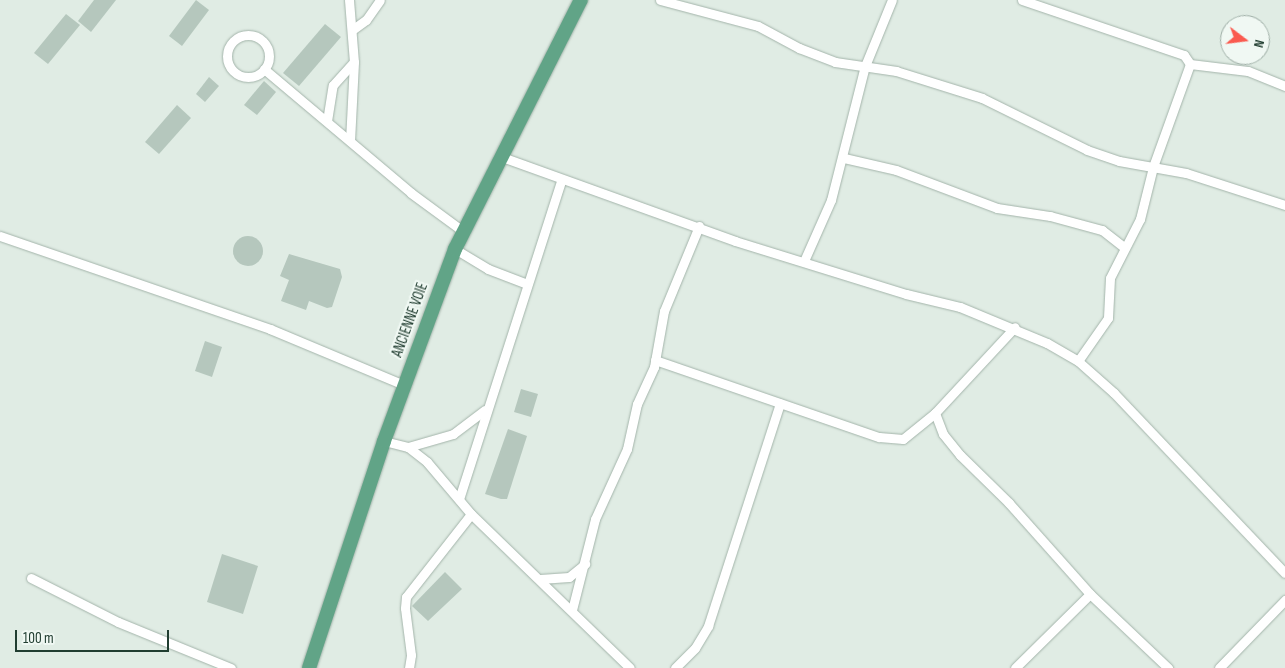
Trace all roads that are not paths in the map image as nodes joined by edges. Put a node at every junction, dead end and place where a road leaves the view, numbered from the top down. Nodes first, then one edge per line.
1 (348, 0) edge
2 (380, 0) edge
3 (581, 0) edge
4 (660, 0) edge
5 (892, 0) edge
6 (1022, 0) edge
7 (352, 30) junction
8 (354, 62) junction
9 (1190, 64) junction
10 (865, 66) junction
11 (264, 69) junction
12 (1285, 86) edge
13 (327, 121) junction
14 (350, 140) junction
15 (502, 157) junction
16 (844, 158) junction
17 (1153, 167) junction
18 (561, 181) junction
19 (1285, 205) edge
20 (698, 226) junction
21 (464, 232) junction
22 (0, 236) edge
23 (1125, 248) junction
24 (455, 249) junction
25 (804, 261) junction
26 (527, 284) junction
27 (1015, 327) junction
28 (655, 360) junction
29 (1078, 361) junction
30 (404, 385) junction
31 (780, 403) junction
32 (485, 410) junction
33 (935, 413) junction
34 (384, 441) junction
35 (408, 447) junction
36 (459, 499) junction
37 (471, 514) junction
38 (585, 564) junction
39 (1285, 574) edge
40 (31, 578) dead end
41 (540, 579) junction
42 (1090, 594) junction
43 (1285, 600) edge
44 (572, 610) junction
45 (231, 668) edge
46 (309, 668) edge
47 (408, 668) edge
48 (630, 668) edge
49 (675, 668) edge
50 (1016, 668) edge
51 (1168, 668) edge
52 (1219, 668) edge

1 - 7 street
2 - 7 street
3 - 15 main road, ANCIENNE VOIE
4 - 10 street
5 - 10 street
6 - 9 street
7 - 8 street
8 - 13 street
8 - 14 street
9 - 12 street
9 - 17 street
10 - 16 street
10 - 17 street
11 - 11 street
11 - 13 street
13 - 14 street
14 - 21 street
15 - 18 street
15 - 21 main road, ANCIENNE VOIE
16 - 23 street
16 - 25 street
17 - 19 street
17 - 23 street
18 - 20 street
18 - 26 street
20 - 25 street
20 - 28 street
21 - 24 main road, ANCIENNE VOIE
22 - 30 street
23 - 29 street
24 - 26 street
24 - 30 main road, ANCIENNE VOIE
25 - 27 street
26 - 32 street
27 - 29 street
27 - 33 street
28 - 31 street
28 - 38 street
29 - 39 street
30 - 34 main road, ANCIENNE VOIE
31 - 33 street
31 - 49 street
32 - 35 street
32 - 36 street
33 - 42 street
34 - 35 street
34 - 46 main road, ANCIENNE VOIE
35 - 36 street
36 - 37 street
37 - 41 street
37 - 47 street
38 - 41 street
38 - 44 street
40 - 45 street
41 - 44 street
42 - 50 street
42 - 51 street
43 - 52 street
44 - 48 street

